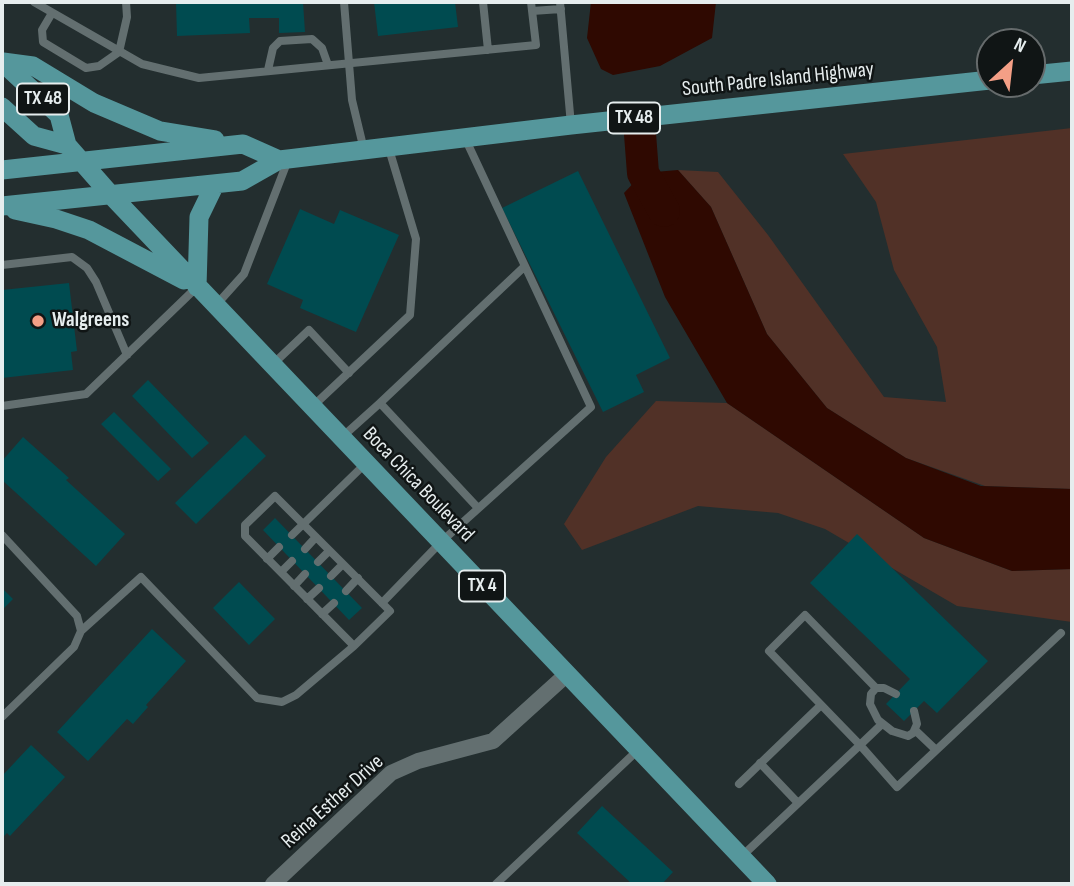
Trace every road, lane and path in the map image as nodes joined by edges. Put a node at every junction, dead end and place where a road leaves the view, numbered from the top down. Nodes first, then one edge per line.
1 (34, 2) edge
2 (126, 2) edge
3 (344, 2) edge
4 (483, 2) edge
5 (560, 5) edge
6 (532, 6) edge
7 (52, 13) junction
8 (488, 50) junction
9 (119, 51) junction
10 (2, 62) edge
11 (349, 63) junction
12 (328, 65) junction
13 (268, 70) junction
14 (1072, 71) edge
15 (1046, 74) edge
16 (976, 82) edge
17 (2, 107) edge
18 (571, 125) junction
19 (465, 138) junction
20 (243, 145) junction
21 (388, 147) junction
22 (365, 150) junction
23 (73, 153) junction
24 (284, 160) junction
25 (2, 170) edge
26 (215, 184) junction
27 (110, 194) junction
28 (2, 207) edge
29 (2, 265) edge
30 (525, 266) junction
31 (197, 287) junction
32 (215, 306) junction
33 (127, 355) junction
34 (272, 365) junction
35 (349, 373) junction
36 (380, 403) junction
37 (2, 406) edge
38 (312, 407) junction
39 (341, 438) junction
40 (366, 463) junction
41 (478, 508) junction
42 (303, 524) junction
43 (2, 535) edge
44 (292, 535) dead end
45 (316, 537) junction
46 (441, 542) junction
47 (279, 547) dead end
48 (305, 549) dead end
49 (329, 551) junction
50 (267, 559) junction
51 (292, 561) dead end
52 (318, 562) dead end
53 (343, 564) junction
54 (281, 572) junction
55 (305, 574) dead end
56 (331, 576) dead end
57 (358, 578) junction
58 (294, 586) junction
59 (319, 588) dead end
60 (345, 591) dead end
61 (307, 599) junction
62 (334, 603) dead end
63 (382, 603) junction
64 (322, 614) junction
65 (81, 631) junction
66 (1060, 633) dead end
67 (354, 646) junction
68 (566, 675) junction
69 (876, 688) junction
70 (896, 694) dead end
71 (821, 705) junction
72 (914, 711) dead end
73 (2, 717) edge
74 (882, 724) junction
75 (915, 730) junction
76 (860, 745) junction
77 (638, 750) junction
78 (936, 750) junction
79 (760, 763) junction
80 (739, 783) dead end
81 (798, 803) junction
82 (741, 857) junction
83 (273, 884) edge
84 (496, 884) edge
85 (767, 884) edge

1 - 7 lane
2 - 9 lane
3 - 11 lane
4 - 8 lane
5 - 6 lane
5 - 18 lane
6 - 8 lane
7 - 9 lane
7 - 9 lane
8 - 11 lane
9 - 13 lane
10 - 20 main road, TX 48
10 - 23 main road, Boca Chica Boulevard / TX 48
11 - 12 lane
11 - 22 lane
12 - 13 lane
12 - 13 lane
14 - 15 main road
16 - 18 main road, South Padre Island Highway / TX 48
17 - 23 main road, TX 48
18 - 19 main road, South Padre Island Highway / TX 48
19 - 21 main road, South Padre Island Highway / TX 48
19 - 30 lane
20 - 23 main road, South Padre Island Highway
20 - 24 main road, South Padre Island Highway / TX 48
21 - 22 main road, South Padre Island Highway / TX 48
21 - 35 lane
22 - 24 main road, South Padre Island Highway / TX 48
23 - 25 main road, South Padre Island Highway
23 - 27 main road, Boca Chica Boulevard / TX 4
24 - 26 main road, South Padre Island Highway / TX 48
24 - 32 lane
26 - 27 main road, South Padre Island Highway / TX 48
26 - 31 main road
27 - 28 main road, South Padre Island Highway
27 - 31 main road, Boca Chica Boulevard / TX 4
28 - 31 main road, TX 4
29 - 33 lane
30 - 36 lane
30 - 41 lane
31 - 32 main road, Boca Chica Boulevard / TX 4
31 - 33 lane
32 - 34 main road, Boca Chica Boulevard / TX 4
33 - 37 lane
34 - 35 lane
34 - 38 main road, Boca Chica Boulevard / TX 4
35 - 38 lane
36 - 39 lane
36 - 41 lane
38 - 39 main road, Boca Chica Boulevard / TX 4
39 - 40 main road, Boca Chica Boulevard / TX 4
40 - 42 lane
40 - 46 main road, Boca Chica Boulevard / TX 4
41 - 46 lane
42 - 44 lane
42 - 45 lane
42 - 50 lane
43 - 65 lane
45 - 48 lane
45 - 49 lane
46 - 63 lane
46 - 68 main road, Boca Chica Boulevard / TX 4
47 - 50 lane
49 - 52 lane
49 - 53 lane
50 - 54 lane
51 - 54 lane
53 - 56 lane
53 - 57 lane
54 - 58 lane
55 - 58 lane
57 - 60 lane
57 - 63 lane
58 - 61 lane
59 - 61 lane
61 - 64 lane
62 - 64 lane
63 - 67 lane
64 - 67 lane
65 - 67 lane
65 - 73 lane
66 - 78 lane
68 - 77 main road, Boca Chica Boulevard / TX 4
68 - 83 street, Reina Esther Drive
69 - 70 lane
69 - 71 lane
69 - 74 lane
71 - 76 lane
71 - 79 lane
72 - 75 lane
74 - 75 lane
74 - 76 lane
75 - 78 lane
76 - 78 lane
76 - 81 lane
77 - 82 main road, Boca Chica Boulevard / TX 4
77 - 84 lane
79 - 80 lane
79 - 81 lane
81 - 82 lane
82 - 85 main road, Boca Chica Boulevard / TX 4

